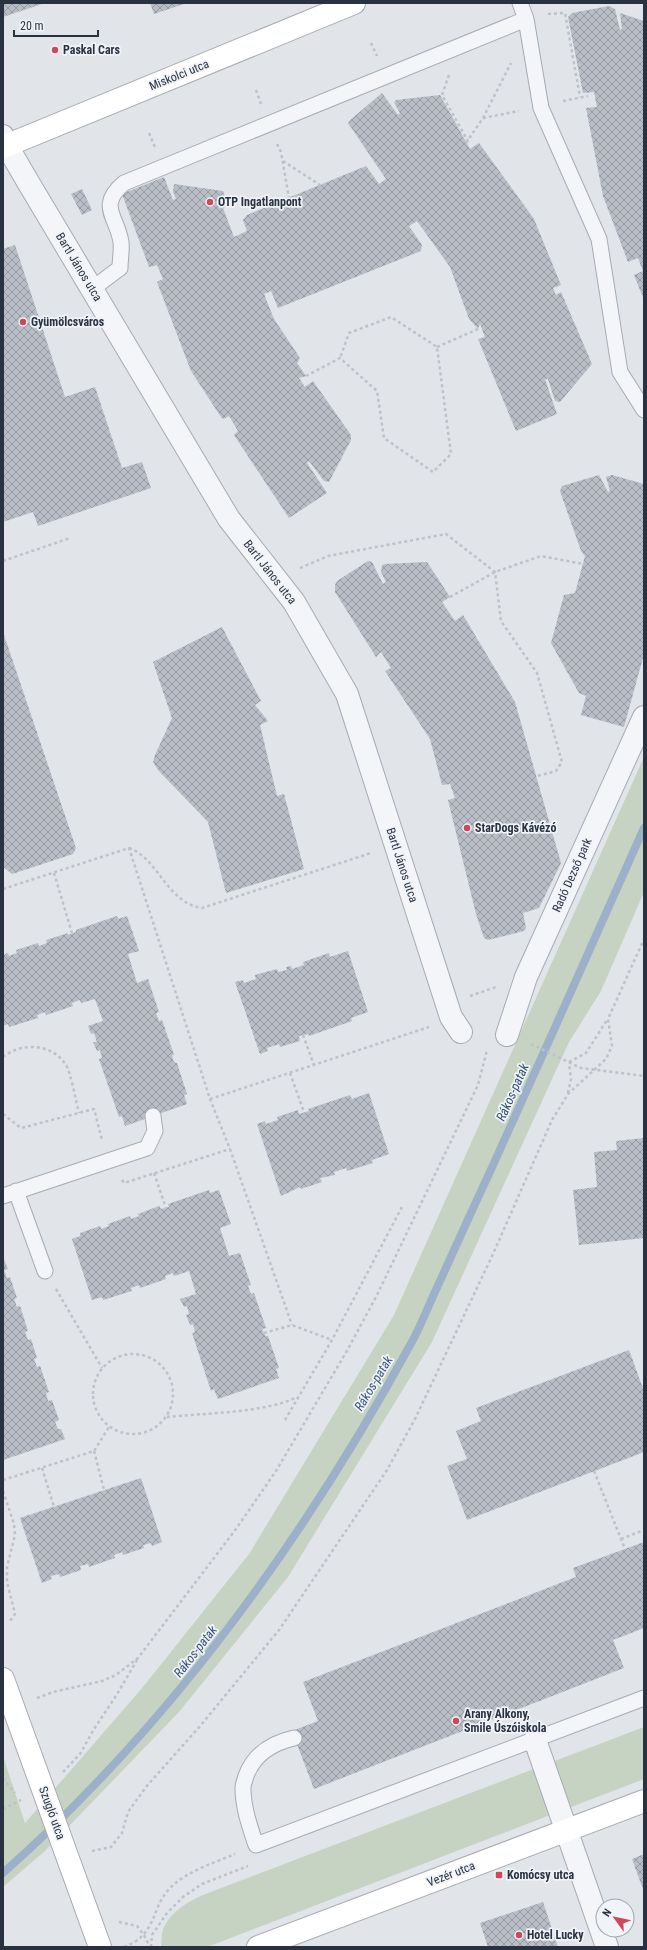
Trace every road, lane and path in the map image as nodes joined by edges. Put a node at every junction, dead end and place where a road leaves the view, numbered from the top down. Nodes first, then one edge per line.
1 (354, 3) edge
2 (520, 3) edge
3 (544, 14) dead end
4 (526, 19) junction
5 (371, 43) dead end
6 (439, 54) junction
7 (513, 59) dead end
8 (379, 63) dead end
9 (256, 90) dead end
10 (580, 97) dead end
11 (270, 125) junction
12 (149, 133) dead end
13 (4, 143) edge
14 (156, 151) dead end
15 (282, 161) junction
16 (320, 184) dead end
17 (288, 198) dead end
18 (92, 289) junction
19 (478, 329) dead end
20 (437, 347) junction
21 (340, 358) junction
22 (306, 376) dead end
23 (644, 410) edge
24 (70, 538) dead end
25 (3, 561) edge
26 (583, 564) dead end
27 (494, 572) junction
28 (275, 578) junction
29 (450, 597) dead end
30 (644, 717) edge
31 (537, 776) dead end
32 (395, 845) junction
33 (129, 848) junction
34 (54, 873) junction
35 (3, 889) edge
36 (72, 933) dead end
37 (644, 939) edge
38 (526, 976) junction
39 (453, 1018) junction
40 (608, 1019) junction
41 (303, 1035) dead end
42 (507, 1036) dead end
43 (529, 1042) dead end
44 (488, 1048) dead end
45 (3, 1058) edge
46 (569, 1062) junction
47 (314, 1065) junction
48 (595, 1068) junction
49 (290, 1073) junction
50 (644, 1076) edge
51 (568, 1094) junction
52 (210, 1099) junction
53 (94, 1109) dead end
54 (304, 1112) dead end
55 (79, 1113) junction
56 (3, 1114) edge
57 (152, 1116) dead end
58 (154, 1173) dead end
59 (10, 1193) edge
60 (403, 1205) dead end
61 (166, 1208) dead end
62 (45, 1271) joint
63 (292, 1325) junction
64 (264, 1333) dead end
65 (332, 1340) junction
66 (102, 1368) junction
67 (299, 1396) junction
68 (166, 1417) junction
69 (285, 1420) dead end
70 (109, 1427) junction
71 (94, 1451) junction
72 (42, 1468) junction
73 (594, 1472) dead end
74 (3, 1480) edge
75 (104, 1490) dead end
76 (3, 1491) edge
77 (54, 1507) dead end
78 (644, 1530) edge
79 (621, 1540) junction
80 (625, 1549) dead end
81 (10, 1621) dead end
82 (138, 1658) junction
83 (3, 1679) edge
84 (53, 1692) dead end
85 (644, 1698) edge
86 (294, 1738) dead end
87 (536, 1740) junction
88 (43, 1789) junction
89 (644, 1801) edge
90 (3, 1810) edge
91 (567, 1829) junction
92 (256, 1845) junction
93 (87, 1852) dead end
94 (202, 1884) dead end
95 (121, 1923) dead end
96 (144, 1936) junction
97 (100, 1947) edge
98 (124, 1947) edge
99 (151, 1947) edge
100 (258, 1947) edge
101 (607, 1947) edge

1 - 13 street, Miskolci utca
2 - 4 lane
3 - 10 path
4 - 6 lane
4 - 23 lane
5 - 8 path
6 - 7 path
6 - 11 lane
9 - 11 path
11 - 15 path
11 - 18 lane
12 - 14 path
13 - 18 street, Bartl János utca
15 - 16 path
15 - 17 path
18 - 28 street, Bartl János utca
19 - 20 path
20 - 21 path
20 - 21 path
21 - 22 path
24 - 25 path
26 - 27 path
27 - 28 path
27 - 29 path
27 - 31 path
28 - 32 street, Bartl János utca
30 - 38 street, Radó Dezső park
32 - 33 path
32 - 39 street, Bartl János utca
33 - 34 path
33 - 52 path
34 - 35 path
34 - 36 path
37 - 40 path
38 - 39 path
38 - 42 street, Radó Dezső park
39 - 47 path
40 - 46 path
40 - 48 path
41 - 47 path
43 - 46 path
44 - 82 path
45 - 55 path
46 - 48 path
46 - 51 path
47 - 49 path
48 - 50 path
48 - 51 path
49 - 52 path
49 - 54 path
51 - 93 path
52 - 63 path
53 - 55 path
55 - 56 path
57 - 59 lane
58 - 61 path
59 - 62 lane
60 - 65 path
62 - 66 path
63 - 64 path
63 - 65 path
65 - 67 path
66 - 68 path
66 - 70 path
67 - 68 path
67 - 69 path
68 - 70 path
70 - 71 path
71 - 72 path
71 - 75 path
72 - 74 path
72 - 77 path
73 - 79 path
76 - 81 path
78 - 79 path
79 - 80 path
82 - 84 path
82 - 88 path
83 - 88 street, Szugló utca
85 - 87 lane
86 - 92 lane
87 - 91 street
87 - 92 lane
88 - 90 path
88 - 97 street, Szugló utca
89 - 91 street, Vezér utca
91 - 100 street, Vezér utca
91 - 101 street
92 - 96 path
94 - 99 path
95 - 96 path
96 - 98 path
96 - 99 path

